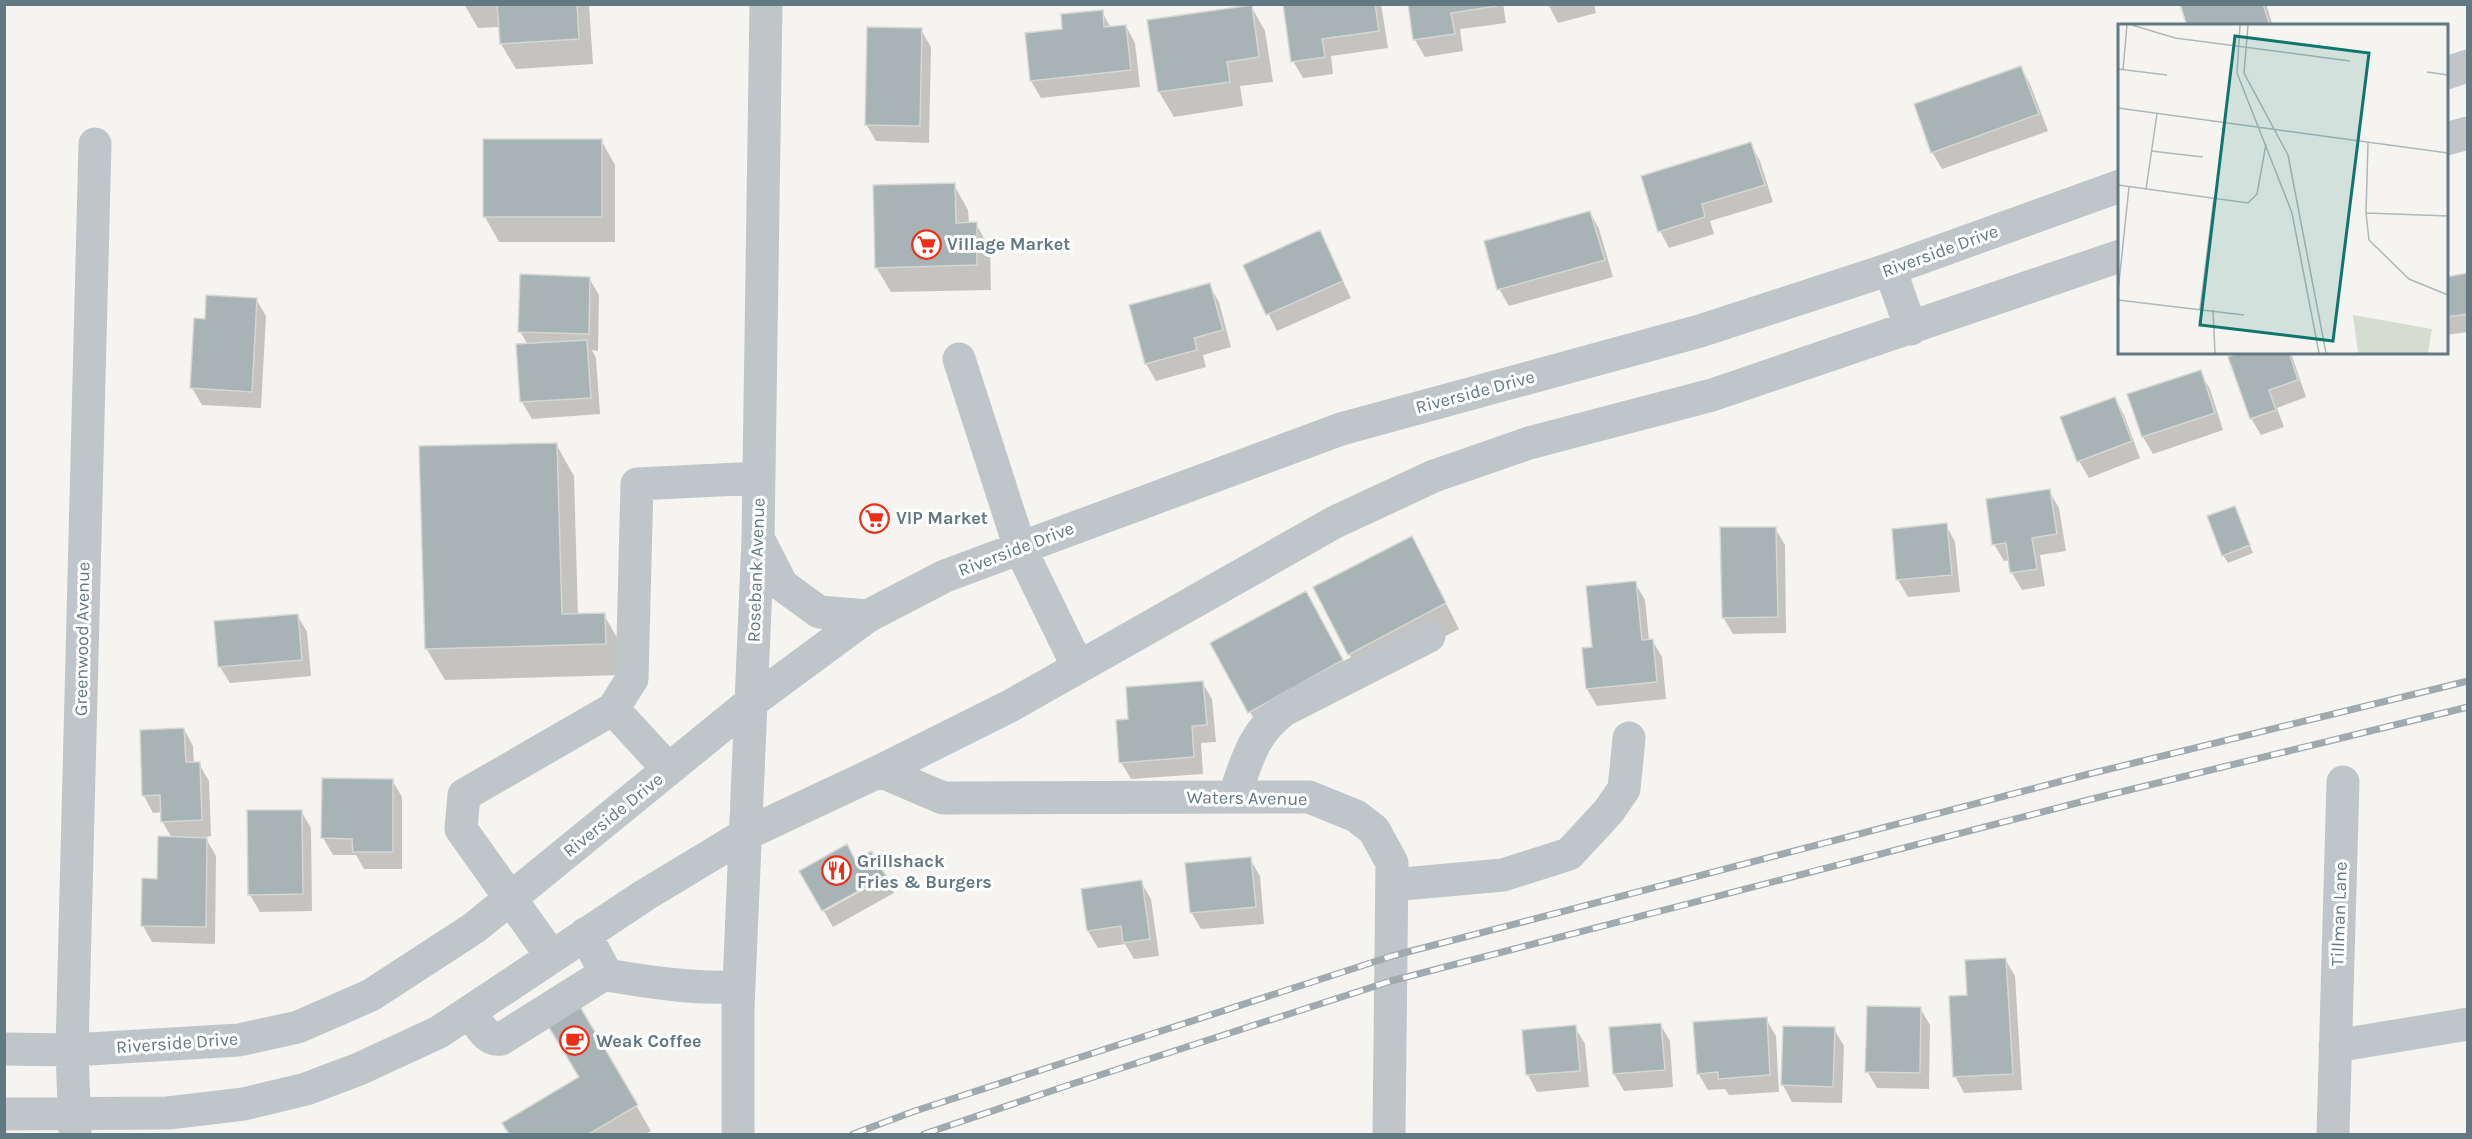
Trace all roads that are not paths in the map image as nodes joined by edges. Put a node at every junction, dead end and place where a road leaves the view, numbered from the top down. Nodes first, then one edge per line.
1 (766, 4) edge
2 (2468, 66) edge
3 (2448, 72) edge
4 (2468, 133) edge
5 (2448, 138) edge
6 (95, 144) dead end
7 (2118, 187) edge
8 (2118, 257) edge
9 (1890, 269) junction
10 (1911, 329) junction
11 (959, 359) dead end
12 (759, 478) junction
13 (758, 539) junction
14 (1020, 548) junction
15 (868, 616) junction
16 (1429, 636) dead end
17 (1078, 667) junction
18 (750, 703) junction
19 (613, 708) junction
20 (1629, 738) dead end
21 (668, 769) junction
22 (880, 771) junction
23 (2343, 782) dead end
24 (1234, 797) junction
25 (746, 834) junction
26 (1392, 885) junction
27 (510, 898) junction
28 (585, 934) junction
29 (552, 957) junction
30 (601, 974) junction
31 (739, 987) junction
32 (470, 1011) junction
33 (2468, 1024) edge
34 (2335, 1046) junction
35 (4, 1049) edge
36 (72, 1050) junction
37 (4, 1114) edge
38 (75, 1124) edge
39 (738, 1134) edge
40 (1389, 1134) edge
41 (2333, 1134) edge

1 - 12 street, Rosebank Avenue
2 - 3 street
4 - 5 street
6 - 36 street, Greenwood Avenue
7 - 9 street, Riverside Drive
8 - 10 street
9 - 10 street
9 - 14 street, Riverside Drive
10 - 17 street
11 - 14 street
12 - 13 street, Rosebank Avenue
12 - 19 street
13 - 15 street
13 - 18 street, Rosebank Avenue
14 - 15 street, Riverside Drive
14 - 17 street
15 - 18 street, Riverside Drive
16 - 24 street
17 - 22 street
18 - 21 street, Riverside Drive
18 - 25 street, Rosebank Avenue
19 - 21 street
19 - 27 street
20 - 26 street
21 - 27 street, Riverside Drive
22 - 24 street, Waters Avenue
22 - 25 street
23 - 34 street, Tillman Lane
24 - 26 street, Waters Avenue
25 - 28 street
25 - 31 street, Rosebank Avenue
26 - 40 street, Waters Avenue
27 - 29 street
27 - 36 street, Riverside Drive
28 - 29 street
28 - 30 street
29 - 32 street
30 - 31 street
30 - 32 street
31 - 39 street, Rosebank Avenue
32 - 38 street
33 - 34 street
34 - 41 street, Tillman Lane
35 - 36 street, Riverside Drive
36 - 38 street, Greenwood Avenue
37 - 38 street

